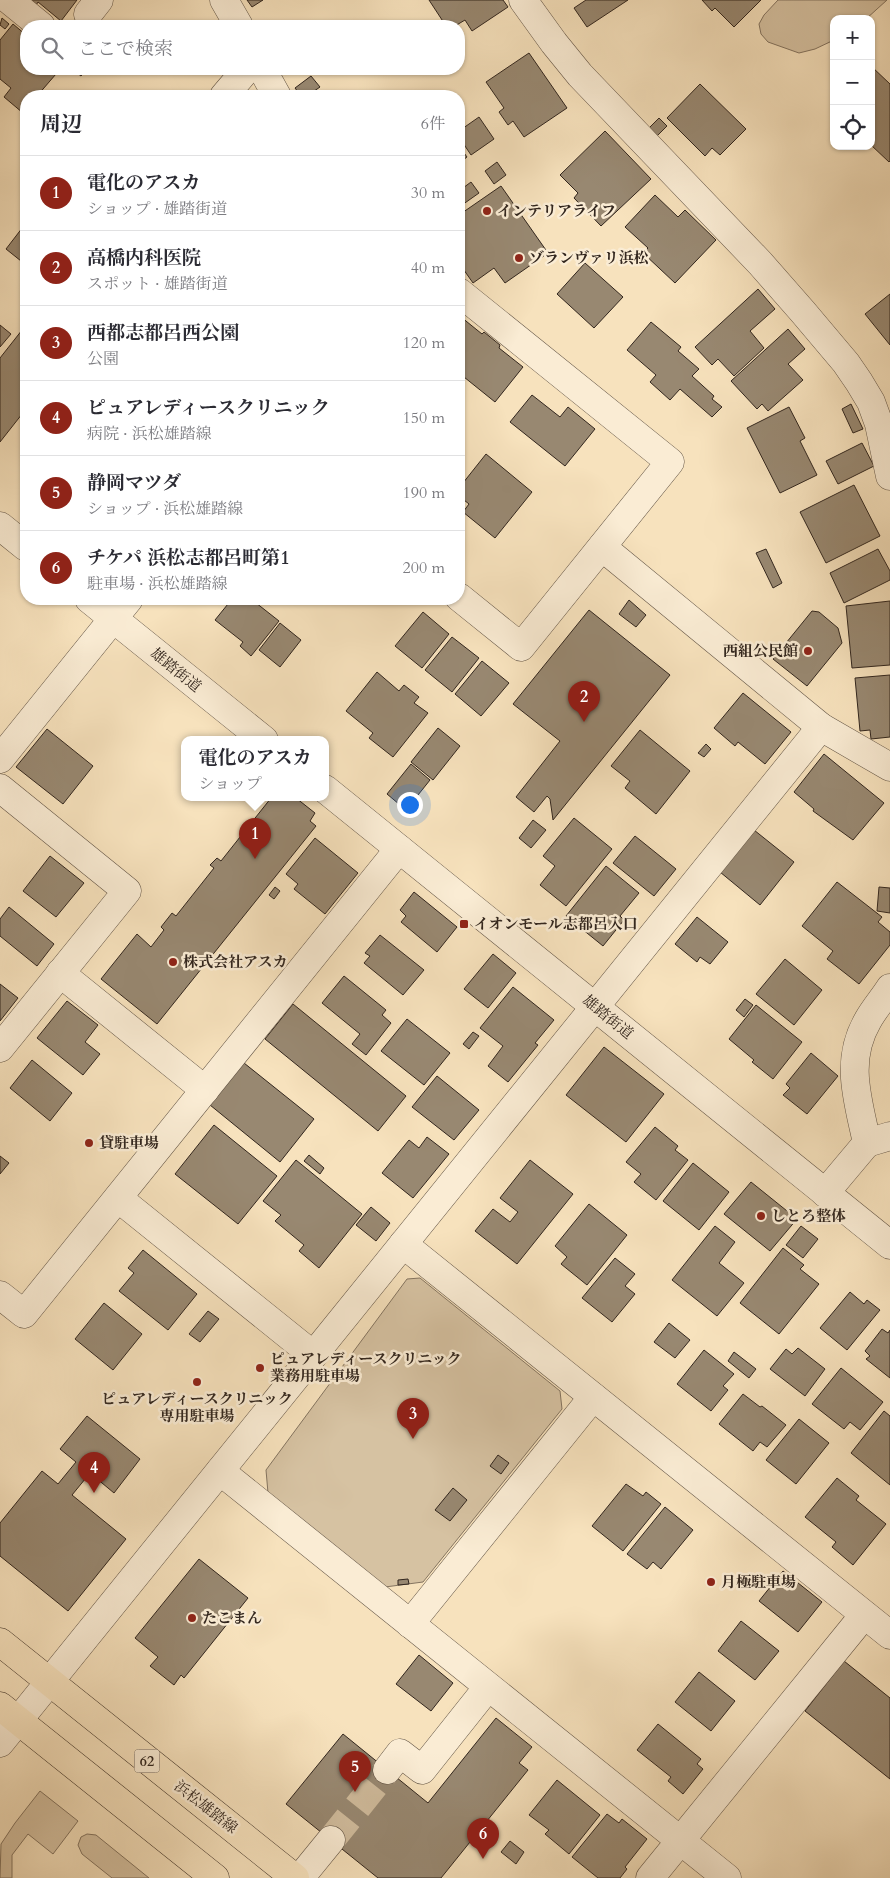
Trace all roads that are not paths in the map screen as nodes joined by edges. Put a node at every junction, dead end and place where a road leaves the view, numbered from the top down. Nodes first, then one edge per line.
1 (9, 0) edge
2 (224, 0) edge
3 (523, 0) edge
4 (34, 20) edge
5 (236, 20) edge
6 (242, 75) edge
7 (265, 75) edge
8 (229, 90) edge
9 (274, 90) edge
10 (465, 297) edge
11 (890, 476) edge
12 (0, 526) edge
13 (20, 542) edge
14 (602, 547) junction
15 (465, 602) edge
16 (108, 605) edge
17 (121, 609) edge
18 (821, 727) junction
19 (260, 736) edge
20 (0, 759) edge
21 (890, 767) edge
22 (0, 788) edge
23 (329, 792) edge
24 (399, 849) junction
25 (60, 973) junction
26 (890, 988) edge
27 (594, 1007) junction
28 (0, 1048) edge
29 (205, 1090) junction
30 (878, 1139) edge
31 (825, 1192) junction
32 (118, 1198) junction
33 (403, 1244) junction
34 (890, 1245) edge
35 (0, 1295) edge
36 (313, 1355) junction
37 (593, 1397) junction
38 (220, 1471) junction
39 (864, 1615) junction
40 (410, 1624) junction
41 (890, 1636) edge
42 (0, 1642) edge
43 (49, 1682) junction
44 (488, 1687) junction
45 (9, 1713) edge
46 (0, 1743) edge
47 (387, 1770) tunnel mouth
48 (331, 1840) tunnel mouth
49 (680, 1841) junction
50 (215, 1878) edge
51 (295, 1878) edge
52 (300, 1878) edge
53 (650, 1878) edge
54 (726, 1878) edge

1 - 4 street
2 - 5 street
3 - 11 street
6 - 8 street
7 - 9 street
10 - 14 street
12 - 13 street
14 - 15 street
14 - 18 street
16 - 17 street, 雄踏街道
17 - 19 street, 雄踏街道
17 - 20 street
18 - 21 street
18 - 27 street
22 - 25 street
23 - 24 street, 雄踏街道
24 - 27 street, 雄踏街道
24 - 29 street
25 - 28 street
25 - 29 street
26 - 30 street
27 - 31 street, 雄踏街道
27 - 33 street
29 - 32 street
30 - 31 street
31 - 34 street, 雄踏街道
32 - 35 street
32 - 36 street
33 - 36 street
33 - 37 street
36 - 38 street
37 - 39 street
37 - 40 street
38 - 40 street
38 - 43 street
39 - 41 street
39 - 49 street
40 - 44 street
42 - 43 main road, 浜松雄踏線 / 62
43 - 45 street
43 - 51 main road, 浜松雄踏線 / 62
44 - 47 street
44 - 49 street
45 - 46 street
45 - 50 main road
48 - 52 street
49 - 53 street
49 - 54 street

